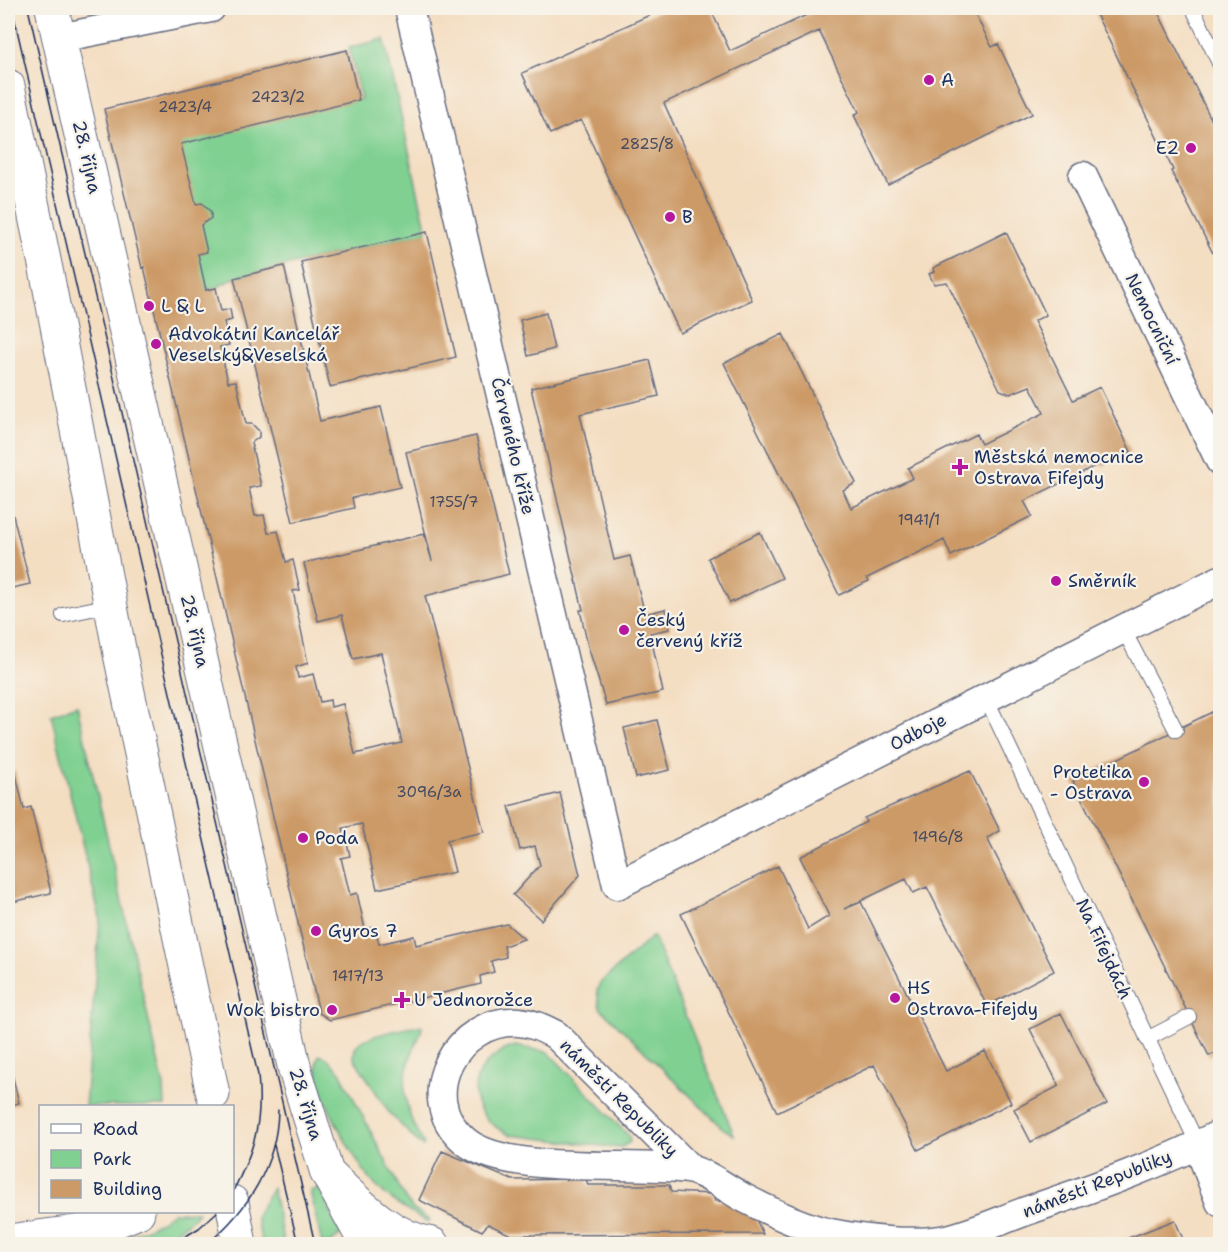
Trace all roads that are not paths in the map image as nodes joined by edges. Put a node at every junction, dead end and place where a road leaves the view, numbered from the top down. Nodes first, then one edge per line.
1 (211, 8) edge
2 (409, 8) edge
3 (1196, 8) edge
4 (56, 23) edge
5 (1221, 65) edge
6 (8, 86) edge
7 (1083, 176) dead end
8 (1221, 461) edge
9 (1221, 579) edge
10 (110, 605) junction
11 (63, 615) dead end
12 (1123, 629) junction
13 (986, 698) junction
14 (1176, 730) dead end
15 (616, 885) joint
16 (1189, 1017) dead end
17 (1147, 1039) junction
18 (212, 1102) edge
19 (1209, 1140) edge
20 (690, 1169) junction
21 (327, 1173) junction
22 (1221, 1202) edge
23 (135, 1213) edge
24 (234, 1213) edge
25 (826, 1239) edge
26 (8, 1241) edge
27 (240, 1245) edge
28 (366, 1245) edge
29 (432, 1245) edge

1 - 4 street
2 - 15 street, Červeného kříže
3 - 5 lane
4 - 21 main road, 28. října
6 - 10 main road
7 - 8 street, Nemocniční
9 - 12 street, Odboje
10 - 11 lane
10 - 18 main road
12 - 13 street, Odboje
12 - 14 lane
13 - 15 street, Odboje
13 - 17 lane, Na Fifejdách
16 - 17 lane
17 - 19 lane, Na Fifejdách
19 - 22 street, Na Fifejdách
19 - 25 street, náměstí Republiky
20 - 20 street, náměstí Republiky
20 - 25 street, náměstí Republiky
21 - 28 main road, 28. října
21 - 29 main road
23 - 26 main road
24 - 27 main road

